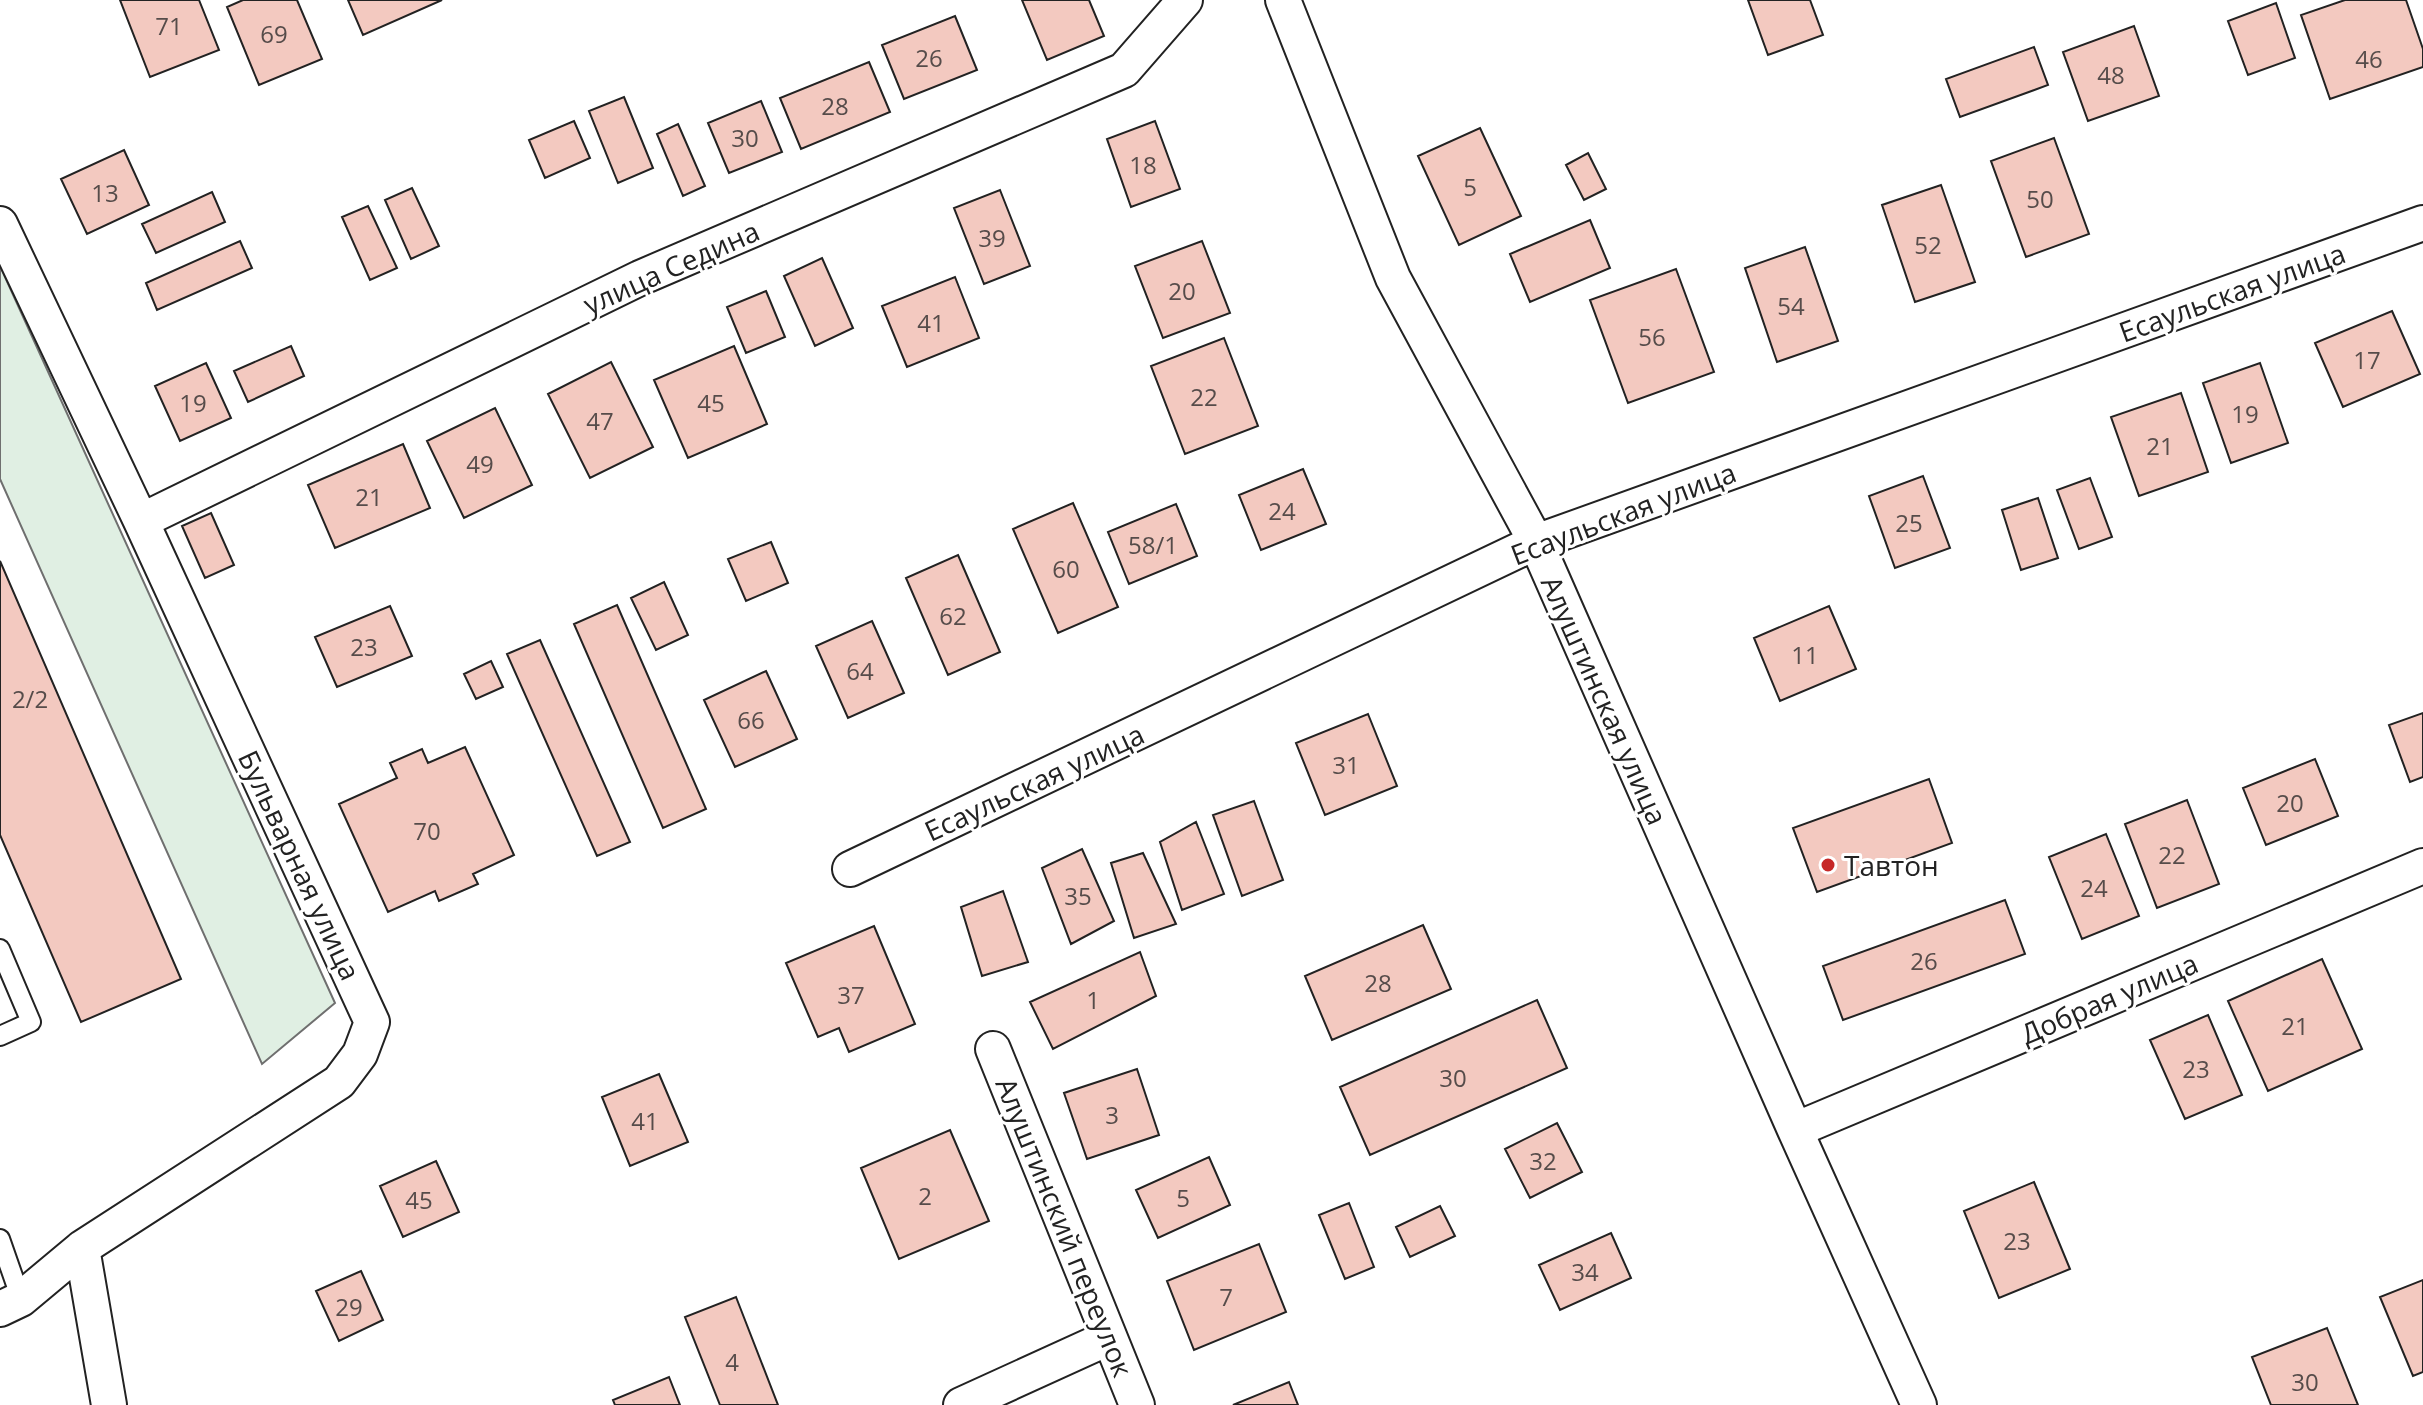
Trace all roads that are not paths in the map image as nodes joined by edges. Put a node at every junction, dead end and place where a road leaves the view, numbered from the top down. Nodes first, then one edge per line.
1 (1185, 0) edge
2 (1283, 0) edge
3 (2423, 223) edge
4 (0, 224) edge
5 (141, 521) junction
6 (1536, 542) junction
7 (2423, 866) edge
8 (850, 869) dead end
9 (0, 949) edge
10 (0, 1036) edge
11 (993, 1049) dead end
12 (1795, 1130) junction
13 (0, 1239) edge
14 (82, 1248) junction
15 (11, 1304) edge
16 (1108, 1338) junction
17 (109, 1405) edge
18 (961, 1405) edge
19 (1137, 1405) edge
20 (1919, 1405) edge

1 - 5 street, улица Седина
2 - 6 street, Алуштинская улица
3 - 6 street, Есаульская улица
4 - 5 street, Бульварная улица
5 - 14 street, Бульварная улица
6 - 8 street, Есаульская улица
6 - 12 street, Алуштинская улица
7 - 12 street, Добрая улица
9 - 10 lane
11 - 16 street, Алуштинский переулок
12 - 20 street, Алуштинская улица
13 - 15 lane
14 - 15 street
14 - 17 street
16 - 18 street
16 - 19 street, Алуштинский переулок

